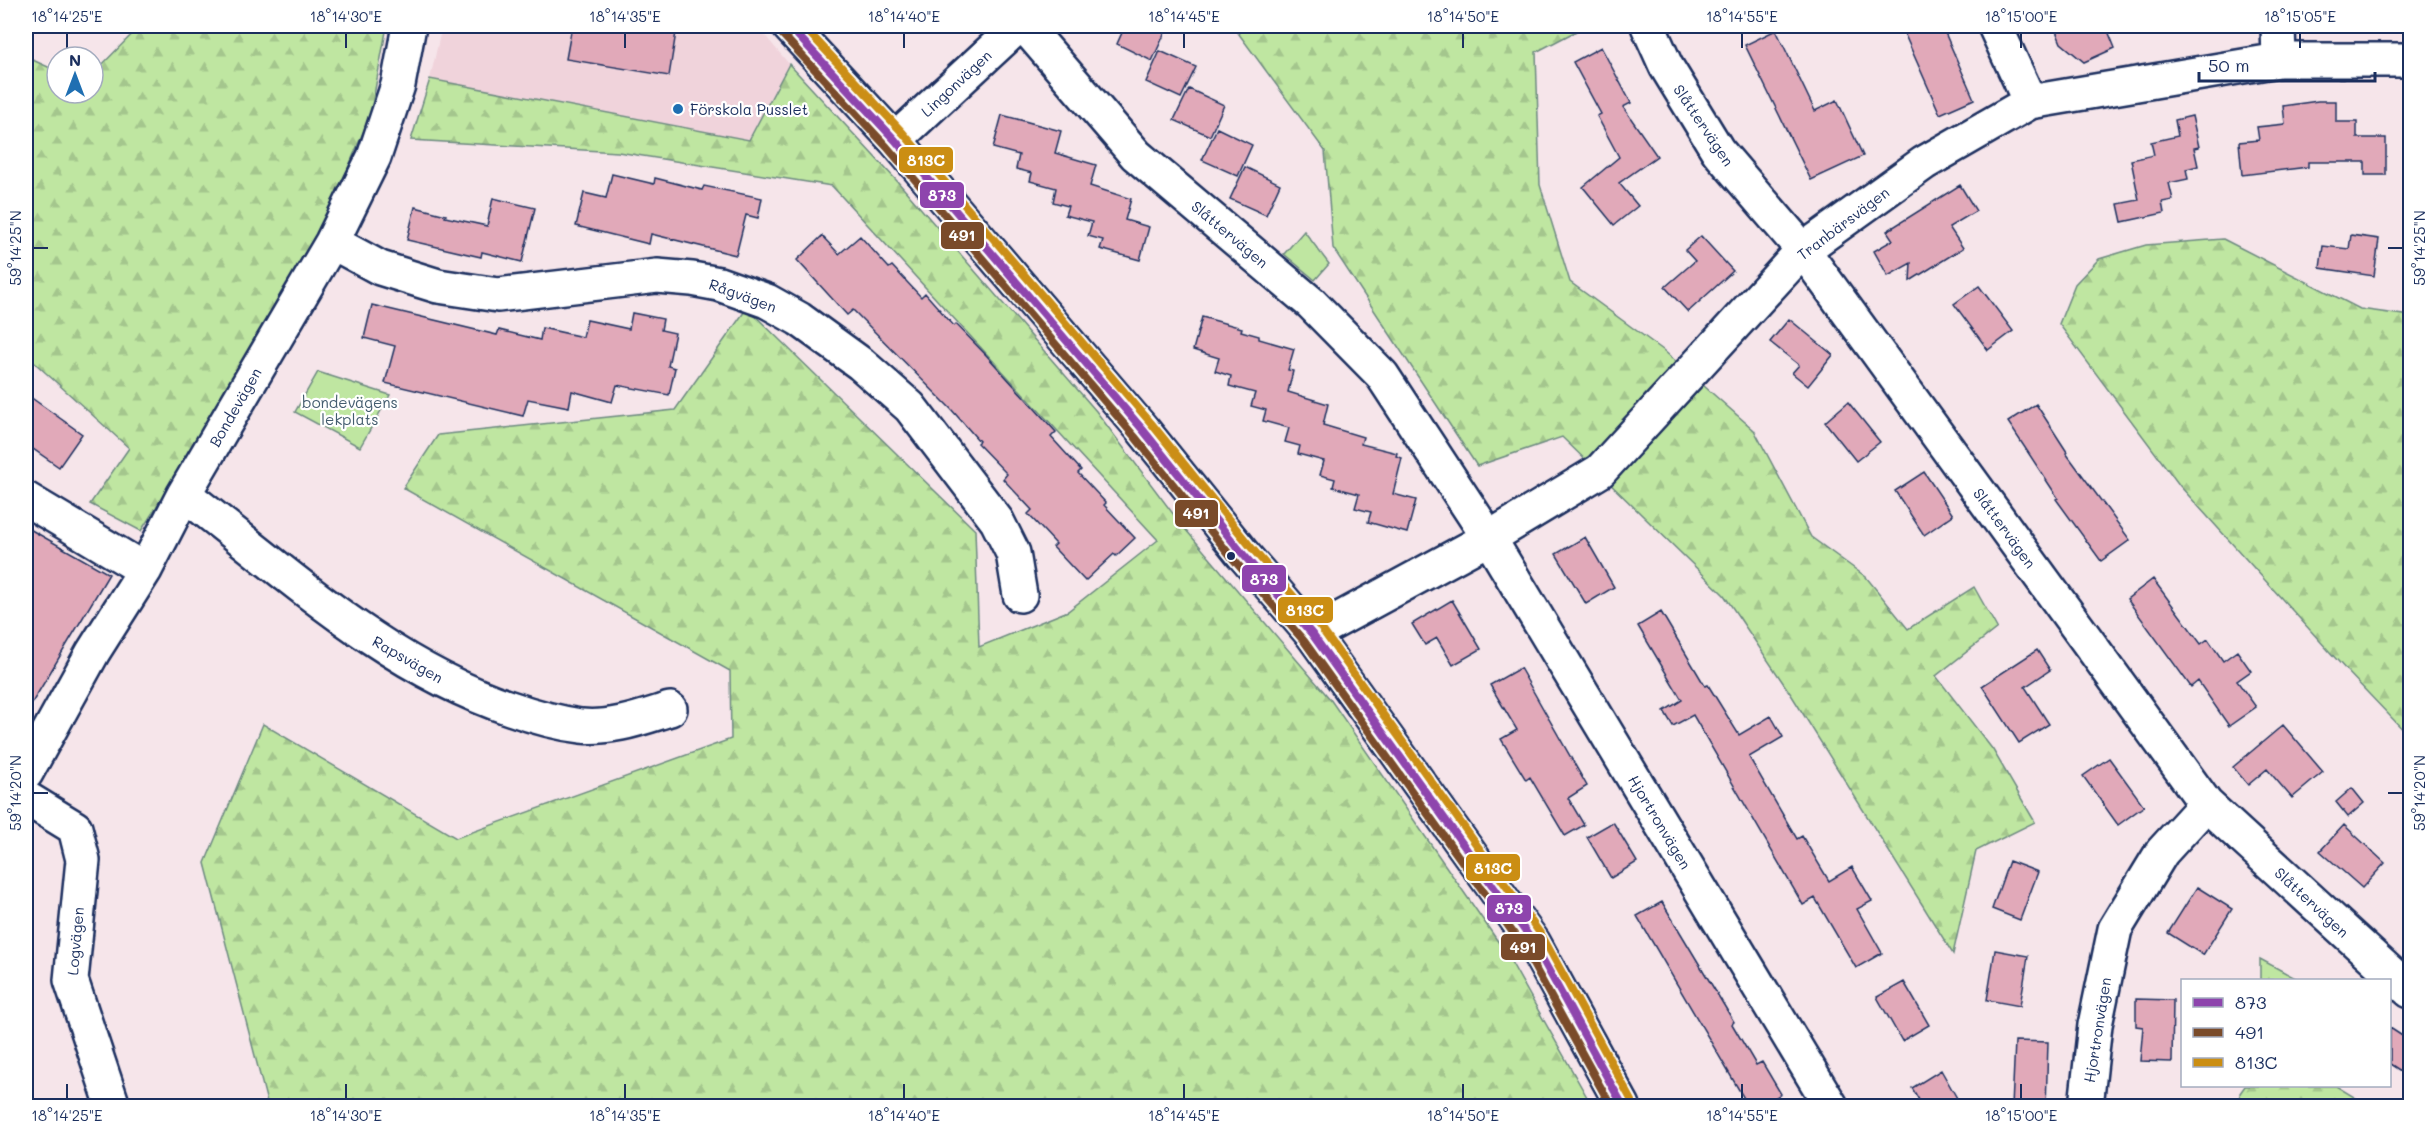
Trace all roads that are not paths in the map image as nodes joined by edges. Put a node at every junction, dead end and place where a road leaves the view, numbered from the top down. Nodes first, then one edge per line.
1 (409, 26) edge
2 (789, 26) edge
3 (1018, 26) edge
4 (1025, 26) edge
5 (1648, 26) edge
6 (1995, 26) edge
7 (2278, 26) edge
8 (2279, 60) junction
9 (2410, 60) edge
10 (2030, 102) junction
11 (895, 140) junction
12 (332, 242) junction
13 (1803, 250) junction
14 (184, 494) junction
15 (26, 499) edge
16 (1489, 538) junction
17 (145, 570) junction
18 (1020, 595) dead end
19 (1312, 634) junction
20 (670, 708) dead end
21 (26, 773) edge
22 (26, 798) edge
23 (2206, 804) junction
24 (2410, 991) edge
25 (113, 1107) edge
26 (1623, 1107) edge
27 (1831, 1107) edge
28 (2086, 1107) edge

1 - 12 street, Bondevägen
2 - 11 street
3 - 11 street, Lingonvägen
4 - 16 street, Slåttervägen
5 - 13 street, Slåttervägen
6 - 10 street
7 - 8 street
8 - 9 street, Tranbärsvägen
8 - 10 street, Tranbärsvägen
10 - 13 street, Tranbärsvägen
11 - 19 street
12 - 14 street, Bondevägen
12 - 18 street, Rågvägen
13 - 16 street, Tranbärsvägen
13 - 23 street, Slåttervägen
14 - 17 street, Bondevägen
14 - 20 street, Rapsvägen
15 - 17 street
16 - 19 street, Tranbärsvägen
16 - 27 street, Hjortronvägen
17 - 21 street, Bondevägen
19 - 26 street
22 - 25 street, Logvägen
23 - 24 street, Slåttervägen
23 - 28 street, Hjortronvägen

